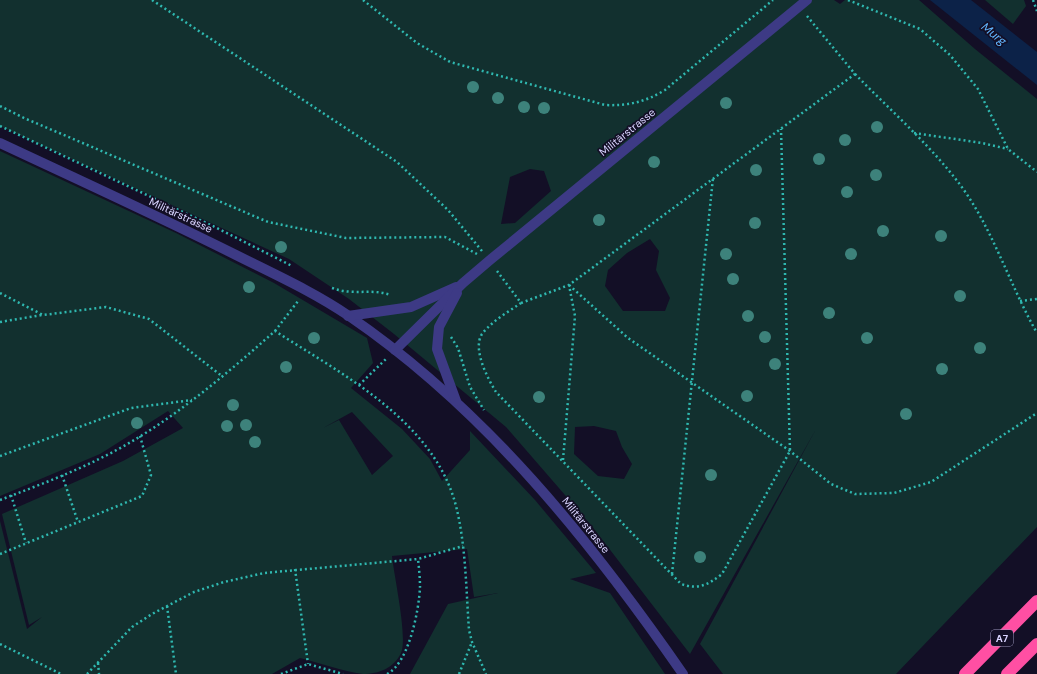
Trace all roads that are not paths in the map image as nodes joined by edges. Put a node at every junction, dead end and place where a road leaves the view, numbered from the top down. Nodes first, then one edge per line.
1 (803, 3) edge
2 (0, 143) edge
3 (463, 283) junction
4 (348, 316) junction
5 (395, 350) junction
6 (457, 403) junction
7 (1037, 601) edge
8 (1037, 644) edge
9 (683, 674) edge
10 (965, 674) edge
11 (1007, 674) edge

1 - 3 street, Militärstrasse
2 - 4 street, Militärstrasse
3 - 4 street, Militärstrasse
3 - 5 street, Militärstrasse
3 - 6 street, Militärstrasse
4 - 5 street, Militärstrasse
5 - 6 street, Militärstrasse
6 - 9 street, Militärstrasse
7 - 10 highway, A7
8 - 11 highway, A7

